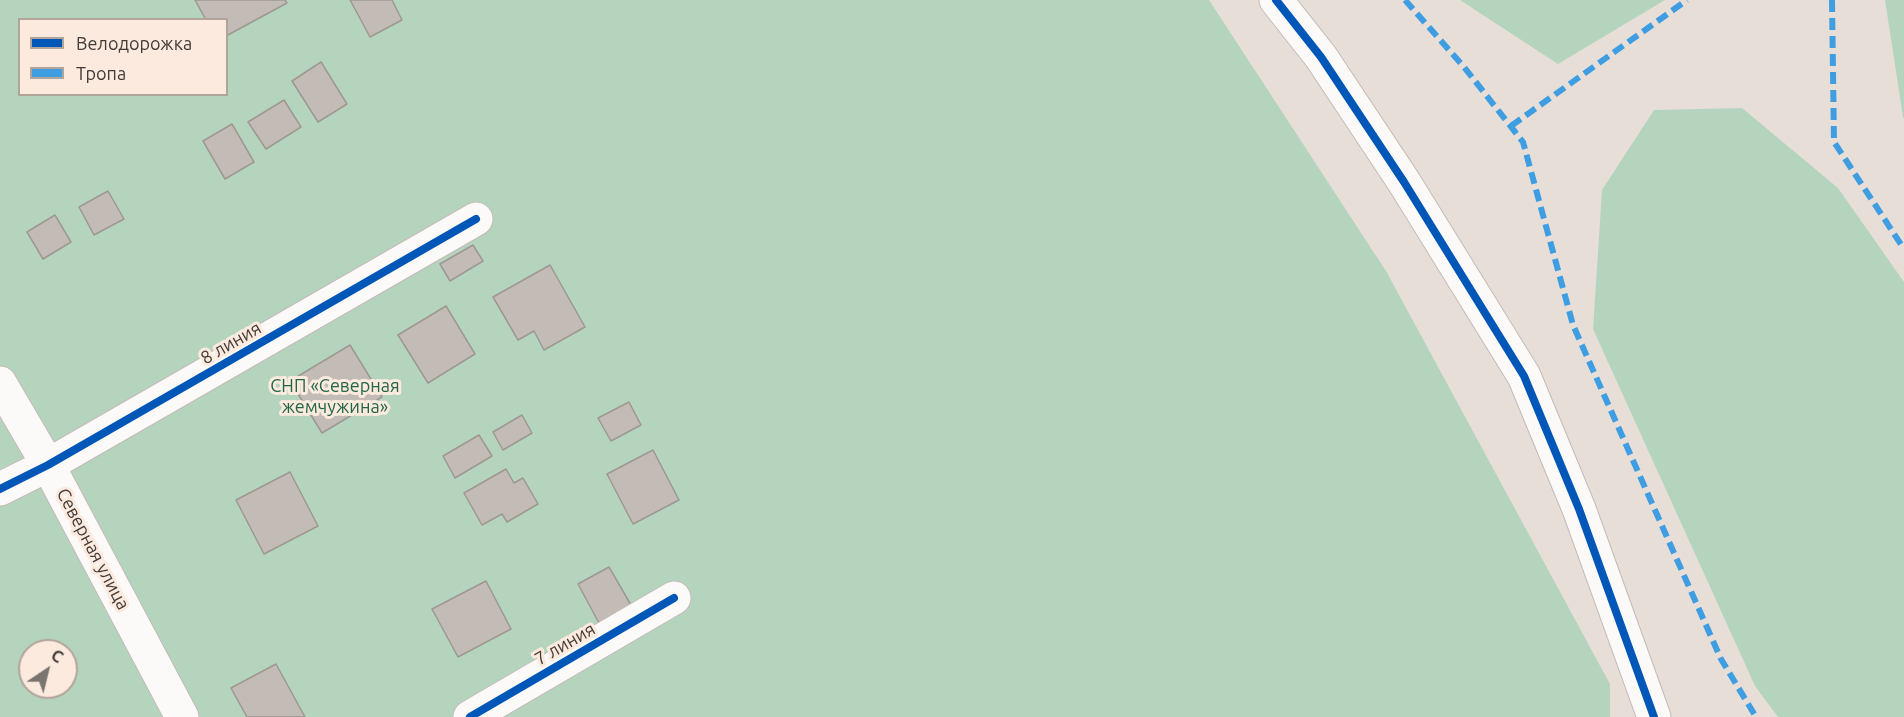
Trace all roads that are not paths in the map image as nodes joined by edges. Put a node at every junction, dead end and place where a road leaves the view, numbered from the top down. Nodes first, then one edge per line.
1 (1276, 0) edge
2 (476, 219) dead end
3 (0, 383) edge
4 (48, 465) junction
5 (0, 489) edge
6 (674, 598) dead end
7 (182, 717) edge
8 (470, 717) edge
9 (1654, 717) edge

1 - 9 street
2 - 4 street, 8 линия
3 - 4 street, Северная улица
4 - 5 street, 8 линия
4 - 7 street, Северная улица
6 - 8 street, 7 линия

